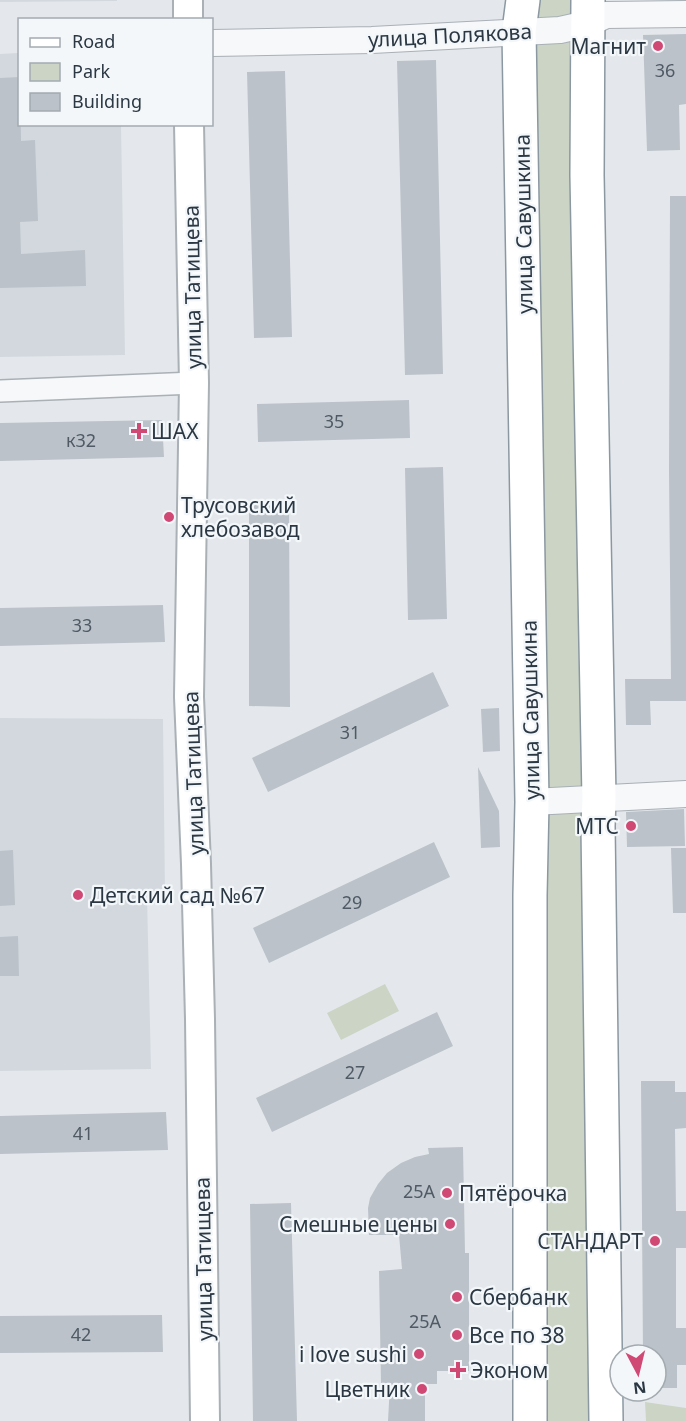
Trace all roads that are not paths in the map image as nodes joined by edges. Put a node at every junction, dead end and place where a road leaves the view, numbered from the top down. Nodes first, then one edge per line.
1 (188, 0) edge
2 (588, 12) edge
3 (686, 15) edge
4 (521, 16) edge
5 (188, 18) edge
6 (213, 43) edge
7 (189, 126) edge
8 (194, 383) junction
9 (0, 391) edge
10 (686, 794) edge
11 (599, 798) junction
12 (532, 802) junction
13 (205, 1421) edge
14 (530, 1421) edge
15 (606, 1421) edge

1 - 5 main road
2 - 3 street, улица Полякова
2 - 4 street, улица Полякова
2 - 11 highway
4 - 6 street, улица Полякова
4 - 12 highway, улица Савушкина
7 - 8 main road, улица Татищева
8 - 9 street
8 - 13 main road, улица Татищева
10 - 11 street
11 - 12 street
11 - 15 highway
12 - 14 highway, улица Савушкина

